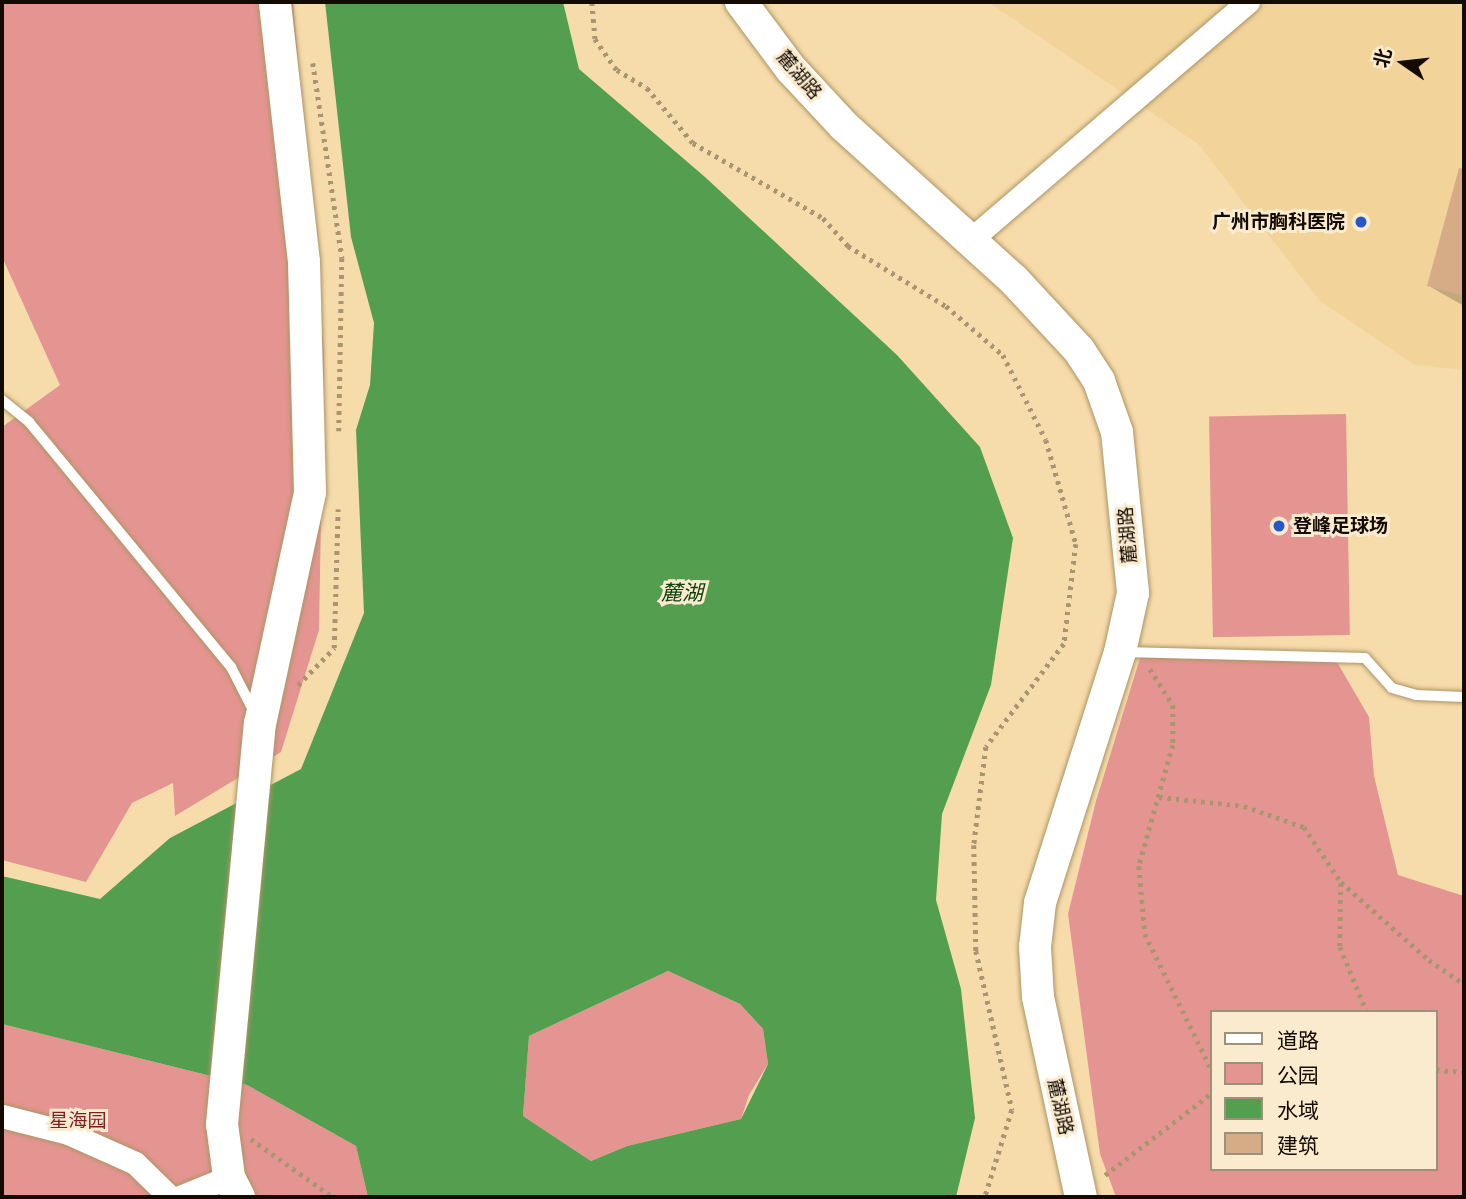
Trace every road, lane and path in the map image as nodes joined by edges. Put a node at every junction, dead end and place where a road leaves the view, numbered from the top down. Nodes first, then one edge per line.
1 (275, 2) edge
2 (592, 2) edge
3 (741, 2) edge
4 (1248, 2) edge
5 (970, 240) junction
6 (2, 400) edge
7 (1134, 658) junction
8 (1464, 697) edge
9 (260, 724) junction
10 (1159, 797) junction
11 (1341, 882) junction
12 (1464, 984) edge
13 (1366, 1010) edge
14 (1210, 1067) edge
15 (1438, 1070) edge
16 (1464, 1072) edge
17 (1210, 1095) edge
18 (2, 1116) edge
19 (222, 1124) junction
20 (234, 1187) edge
21 (1081, 1196) edge
22 (170, 1197) edge
23 (180, 1197) edge
24 (333, 1197) edge
25 (985, 1197) edge

1 - 9 main road
2 - 25 path
3 - 5 main road, 麓湖路
4 - 5 street
5 - 7 main road, 麓湖路
6 - 9 lane
7 - 8 lane
7 - 10 path
7 - 21 main road, 麓湖路
9 - 19 main road
10 - 11 path
10 - 14 path
11 - 12 path
11 - 13 path
15 - 16 path
17 - 21 path
18 - 22 street
19 - 20 main road
19 - 24 path
20 - 23 street

